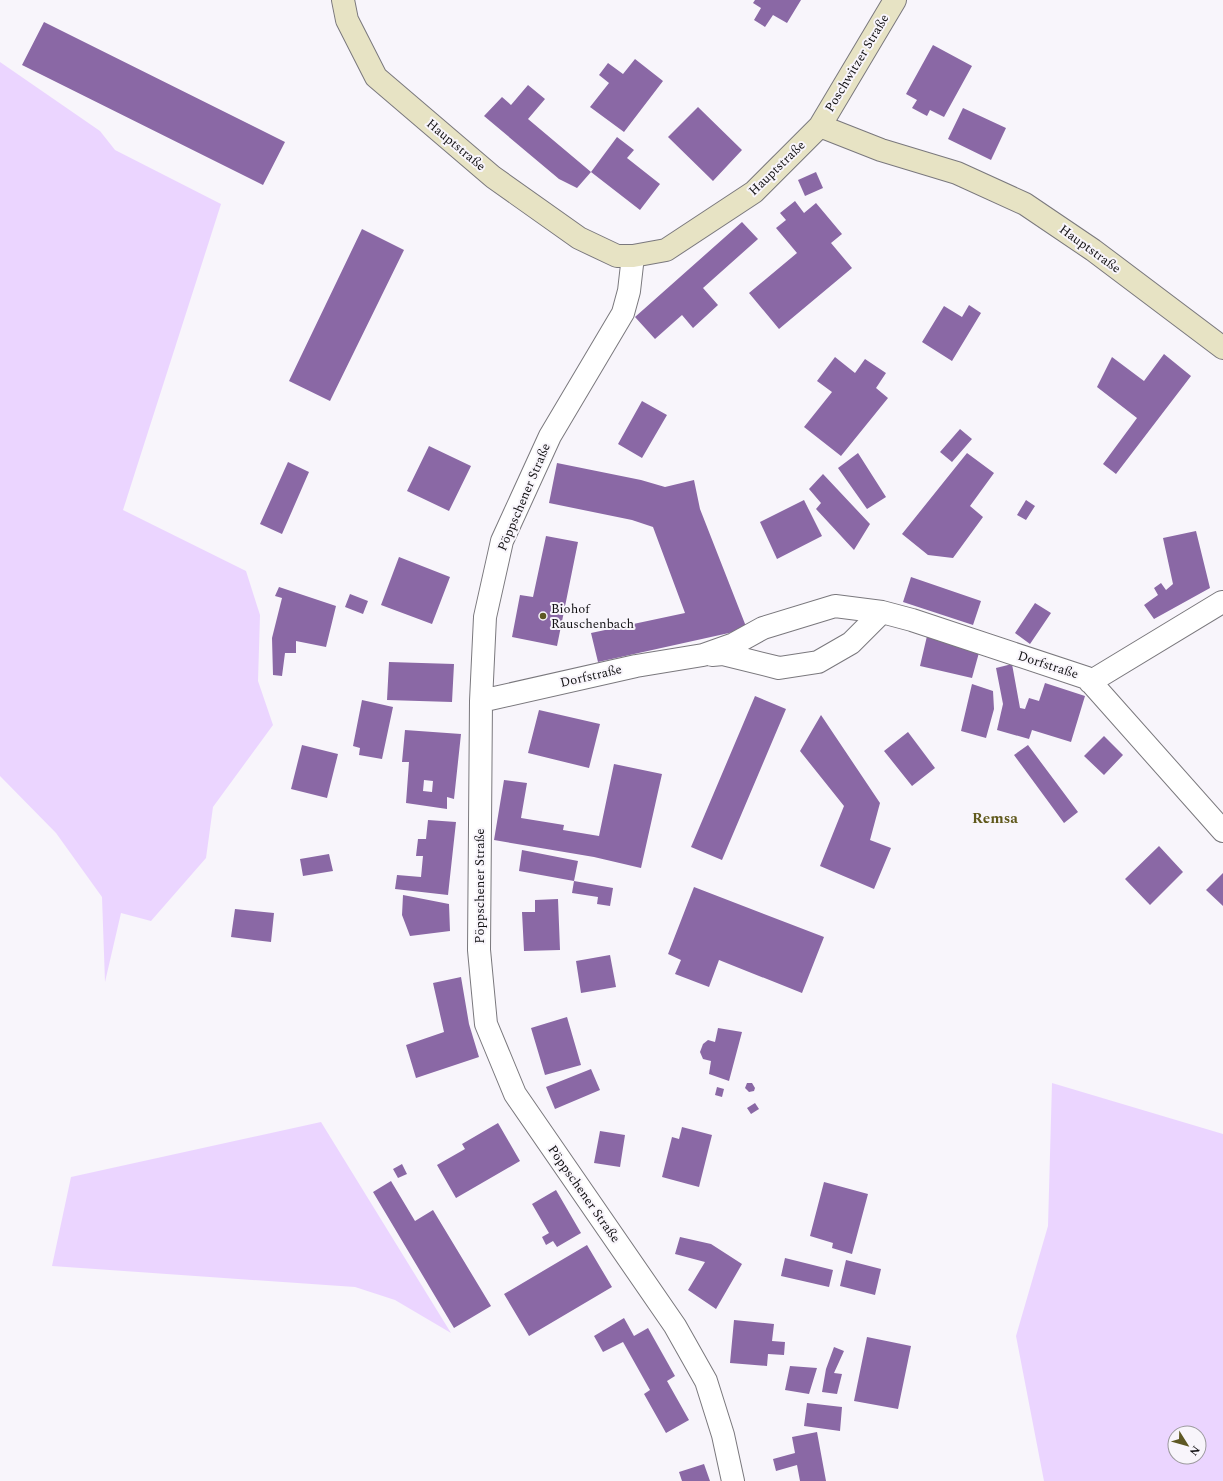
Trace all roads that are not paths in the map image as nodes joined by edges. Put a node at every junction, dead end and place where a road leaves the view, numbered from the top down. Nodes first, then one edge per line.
1 (343, 0) edge
2 (895, 0) edge
3 (820, 126) junction
4 (633, 256) junction
5 (1223, 348) edge
6 (1222, 602) dead end
7 (882, 612) junction
8 (703, 655) junction
9 (1090, 682) junction
10 (481, 701) junction
11 (1223, 831) edge
12 (733, 1481) edge

1 - 4 street, Hauptstraße
2 - 3 street, Poschwitzer Straße
3 - 4 street, Hauptstraße
3 - 5 street, Hauptstraße
4 - 10 street, Pöppschener Straße
6 - 9 street
7 - 8 street, Dorfstraße
7 - 8 street, Dorfstraße
7 - 9 street, Dorfstraße
8 - 10 street, Dorfstraße
9 - 11 street, Dorfstraße
10 - 12 street, Pöppschener Straße

